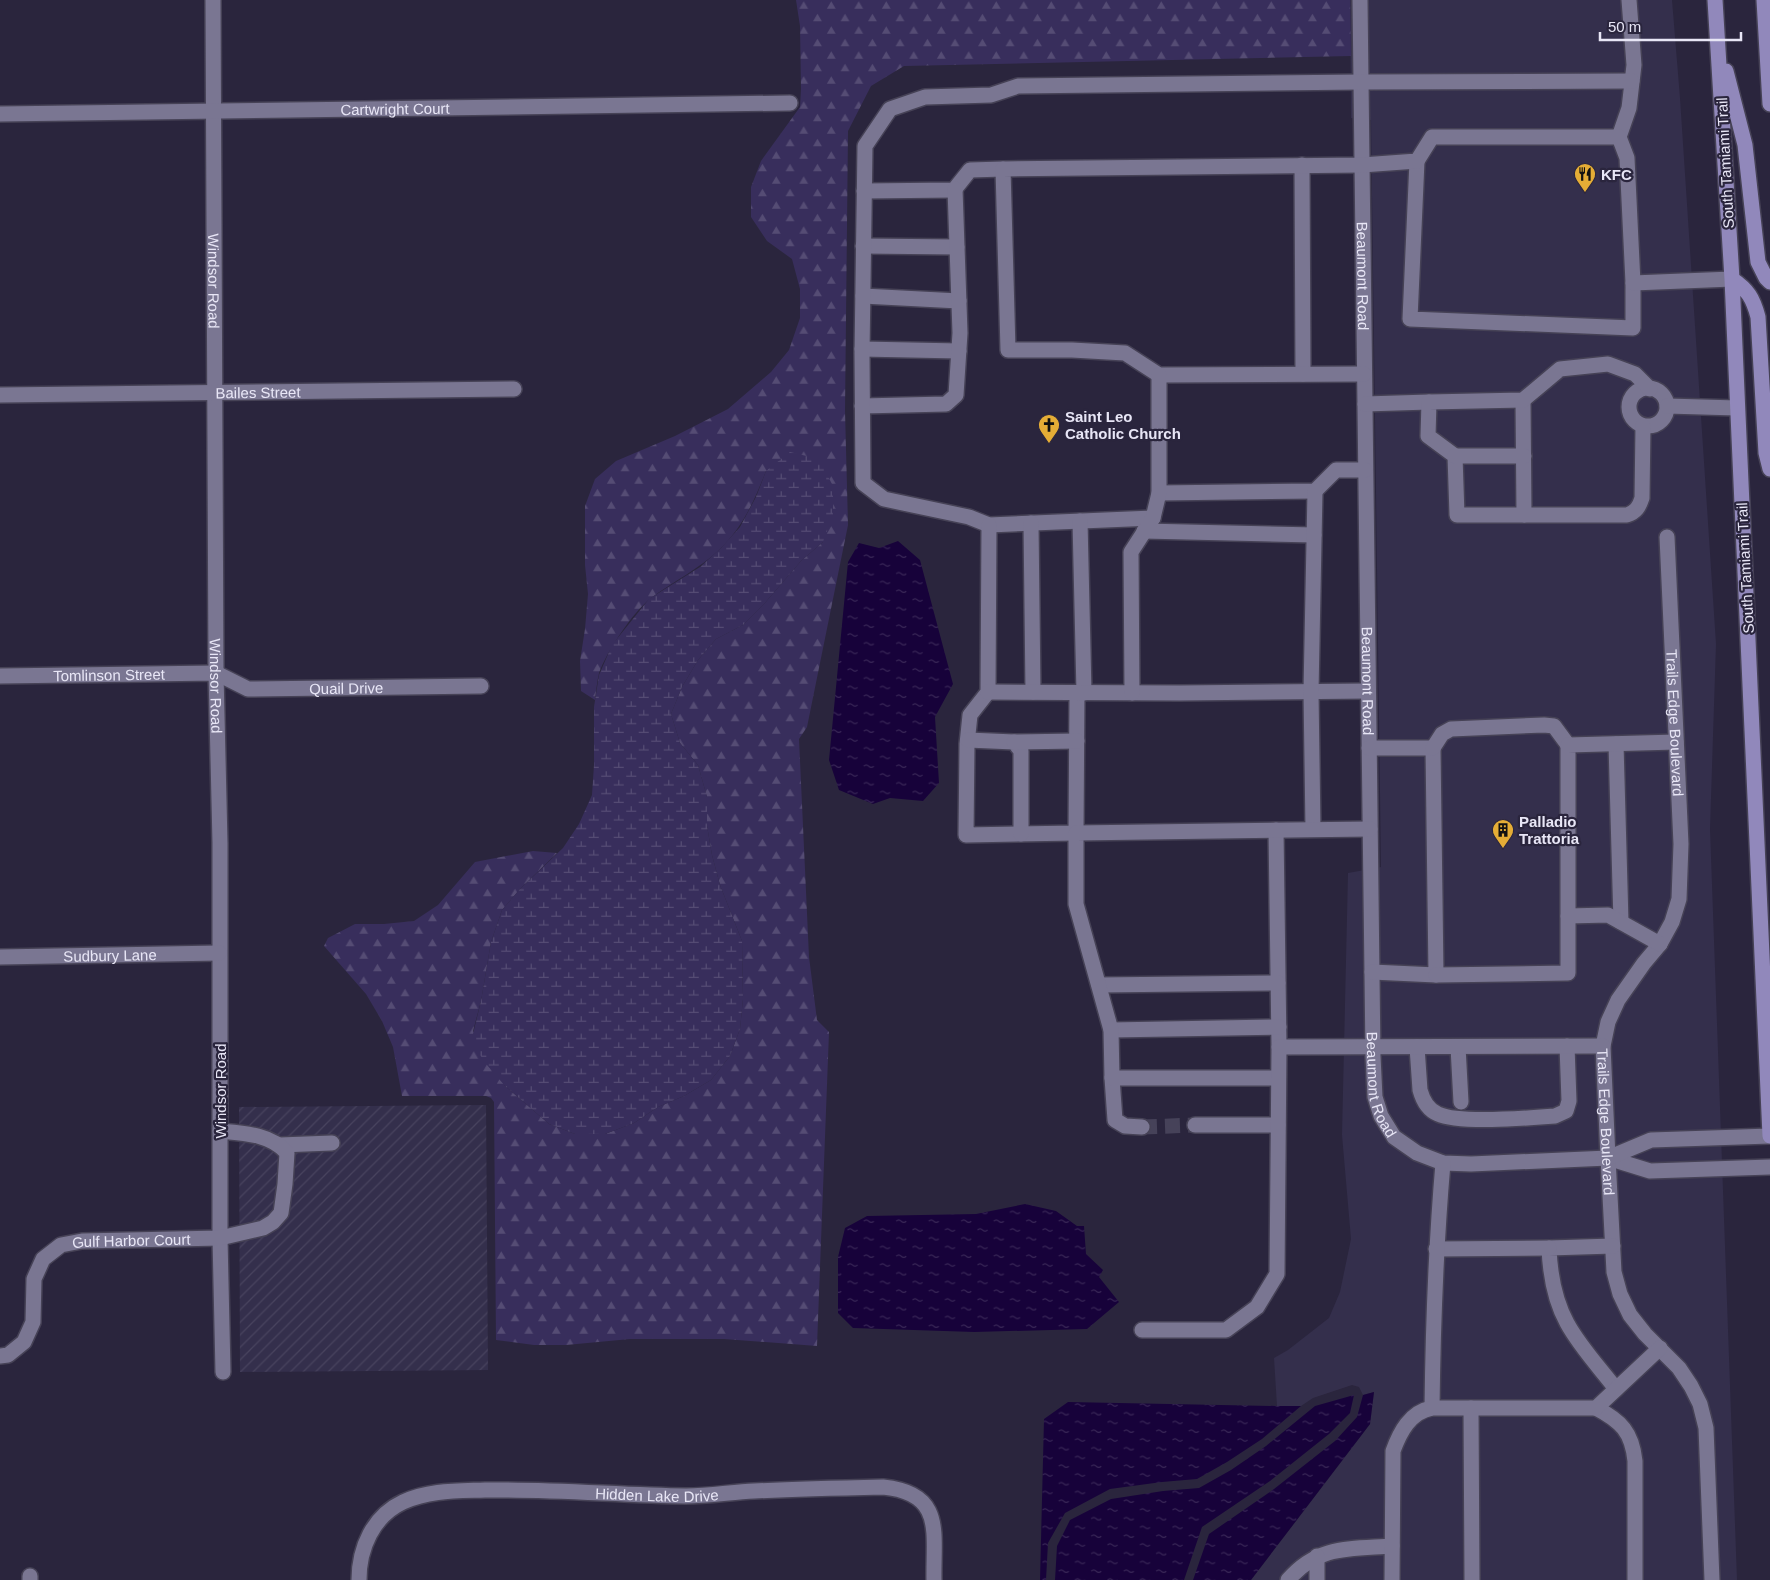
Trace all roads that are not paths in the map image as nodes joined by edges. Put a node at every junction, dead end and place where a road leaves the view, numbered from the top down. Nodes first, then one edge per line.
1 (213, 0) edge
2 (1360, 0) edge
3 (1629, 0) edge
4 (1715, 0) edge
5 (1764, 0) edge
6 (1717, 38) junction
7 (1361, 82) junction
8 (1632, 82) junction
9 (790, 103) dead end
10 (1770, 104) edge
11 (212, 111) junction
12 (0, 114) edge
13 (1619, 137) junction
14 (1417, 161) junction
15 (1302, 165) junction
16 (1362, 165) junction
17 (1003, 168) junction
18 (955, 189) junction
19 (864, 192) junction
20 (864, 246) junction
21 (958, 247) junction
22 (1732, 279) junction
23 (1770, 282) edge
24 (1633, 283) junction
25 (863, 296) junction
26 (959, 301) junction
27 (862, 349) junction
28 (959, 352) junction
29 (1303, 374) junction
30 (1364, 374) junction
31 (1159, 375) junction
32 (1650, 388) junction
33 (514, 389) dead end
34 (214, 393) junction
35 (0, 395) edge
36 (1523, 400) junction
37 (1429, 402) junction
38 (1365, 404) junction
39 (862, 406) junction
40 (1667, 406) junction
41 (1737, 408) junction
42 (1643, 426) junction
43 (1455, 456) junction
44 (1524, 456) junction
45 (1770, 469) edge
46 (1365, 470) junction
47 (1315, 491) junction
48 (1159, 494) junction
49 (1524, 515) junction
50 (1153, 518) junction
51 (1080, 521) junction
52 (1030, 523) junction
53 (990, 525) junction
54 (1144, 531) junction
55 (1314, 535) junction
56 (1668, 536) dead end
57 (216, 673) junction
58 (0, 676) edge
59 (481, 686) dead end
60 (988, 692) junction
61 (1032, 692) junction
62 (1311, 692) junction
63 (1368, 692) junction
64 (1080, 693) junction
65 (1132, 693) junction
66 (968, 740) junction
67 (1077, 741) junction
68 (1014, 742) junction
69 (1676, 742) junction
70 (1616, 744) junction
71 (1568, 745) junction
72 (1369, 748) junction
73 (1433, 748) junction
74 (1370, 829) junction
75 (1276, 830) junction
76 (1313, 830) junction
77 (1076, 833) junction
78 (1021, 834) junction
79 (1568, 916) junction
80 (1621, 922) junction
81 (1660, 944) junction
82 (219, 953) junction
83 (0, 957) edge
84 (1372, 972) junction
85 (1436, 975) junction
86 (1278, 984) junction
87 (1099, 985) junction
88 (1279, 1027) junction
89 (1111, 1030) junction
90 (1567, 1046) junction
91 (1604, 1046) junction
92 (1279, 1047) junction
93 (1373, 1047) junction
94 (1417, 1047) junction
95 (1458, 1047) junction
96 (1112, 1078) junction
97 (1278, 1078) junction
98 (1461, 1102) dead end
99 (1195, 1126) tunnel mouth
100 (1278, 1126) junction
101 (1142, 1127) tunnel mouth
102 (220, 1132) junction
103 (1770, 1136) edge
104 (332, 1143) dead end
105 (280, 1145) junction
106 (1608, 1158) junction
107 (1443, 1163) junction
108 (1770, 1167) edge
109 (220, 1238) junction
110 (1613, 1246) junction
111 (1548, 1248) junction
112 (1436, 1249) junction
113 (1142, 1330) dead end
114 (1660, 1348) junction
115 (0, 1356) edge
116 (223, 1372) dead end
117 (1616, 1389) junction
118 (1432, 1408) junction
119 (1471, 1408) junction
120 (1596, 1408) junction
121 (1392, 1546) junction
122 (1317, 1556) junction
123 (359, 1580) edge
124 (934, 1580) edge
125 (1288, 1580) edge
126 (1317, 1580) edge
127 (1392, 1580) edge
128 (1472, 1580) edge
129 (1635, 1580) edge
130 (1712, 1580) edge

1 - 11 street, Windsor Road
2 - 7 street, Beaumont Road
3 - 8 street
4 - 6 main road, South Tamiami Trail
5 - 10 main road
6 - 22 main road, South Tamiami Trail
6 - 23 main road
7 - 8 street
7 - 16 street, Beaumont Road
7 - 19 street
8 - 13 street
9 - 11 street, Cartwright Court
11 - 12 street, Cartwright Court
11 - 34 street, Windsor Road
13 - 14 street
13 - 24 street
14 - 16 street
14 - 24 street
15 - 16 street
15 - 17 street
15 - 29 street
16 - 30 street, Beaumont Road
17 - 18 street
17 - 31 street
18 - 19 street
18 - 21 street
19 - 20 street
20 - 21 street
20 - 25 street
21 - 26 street
22 - 24 street
22 - 41 main road, South Tamiami Trail
22 - 45 main road
25 - 26 street
25 - 27 street
26 - 28 street
27 - 28 street
27 - 39 street
28 - 39 street
29 - 30 street
29 - 31 street
30 - 38 street, Beaumont Road
31 - 48 street
32 - 36 street
32 - 40 street
32 - 42 street
33 - 34 street, Bailes Street
34 - 35 street, Bailes Street
34 - 57 street, Windsor Road
36 - 37 street
36 - 44 street
37 - 38 street
37 - 43 street
38 - 46 street, Beaumont Road
39 - 53 street
40 - 41 street
40 - 42 street
41 - 103 main road, South Tamiami Trail
42 - 49 street
43 - 44 street
43 - 49 street
44 - 49 street
46 - 47 street
46 - 63 street, Beaumont Road
47 - 48 street
47 - 55 street
48 - 50 street
50 - 51 street
50 - 54 street
51 - 52 street
51 - 64 street
52 - 53 street
52 - 61 street
53 - 60 street
54 - 55 street
54 - 65 street
55 - 62 street
56 - 69 street, Trails Edge Boulevard
57 - 58 street, Tomlinson Street
57 - 59 street, Quail Drive
57 - 82 street, Windsor Road
60 - 61 street
60 - 66 street
61 - 64 street
62 - 63 street
62 - 65 street
62 - 76 street
63 - 72 street, Beaumont Road
64 - 65 street
64 - 67 street
66 - 68 street
66 - 78 street
67 - 68 street
67 - 77 street
68 - 78 street
69 - 70 street
69 - 81 street, Trails Edge Boulevard
70 - 71 street
70 - 80 street
71 - 73 street
71 - 79 street
72 - 73 street
72 - 74 street, Beaumont Road
73 - 85 street
74 - 76 street
74 - 84 street, Beaumont Road
75 - 76 street
75 - 77 street
75 - 86 street
77 - 78 street
77 - 87 street
79 - 80 street
79 - 85 street
80 - 81 street
81 - 91 street, Trails Edge Boulevard
82 - 83 street, Sudbury Lane
82 - 102 street, Windsor Road
84 - 85 street
84 - 93 street, Beaumont Road
86 - 87 street
86 - 88 street
87 - 89 street
88 - 89 street
88 - 92 street
89 - 96 street
90 - 91 street
90 - 94 street
90 - 95 street
91 - 106 street, Trails Edge Boulevard
92 - 93 street
92 - 97 street
93 - 94 street
93 - 107 street, Beaumont Road
94 - 95 street
95 - 98 street
96 - 97 street
96 - 101 street
97 - 100 street
99 - 100 street
100 - 113 street
102 - 105 street
102 - 109 street, Windsor Road
103 - 106 street, Beaumont Road
104 - 105 street
105 - 109 street, Gulf Harbor Court
106 - 107 street, Beaumont Road
106 - 108 street, Beaumont Road
106 - 110 street, Trails Edge Boulevard
107 - 112 street
109 - 115 street, Gulf Harbor Court
109 - 116 street, Windsor Road
110 - 111 street
110 - 114 street, Trails Edge Boulevard
111 - 112 street
111 - 117 street
112 - 118 street
114 - 117 street
114 - 130 street, Trails Edge Boulevard
117 - 120 street
118 - 119 street
118 - 121 street
119 - 120 street
119 - 128 street
120 - 129 street
121 - 122 street
121 - 127 street
122 - 125 street
122 - 126 street
123 - 124 street, Hidden Lake Drive

